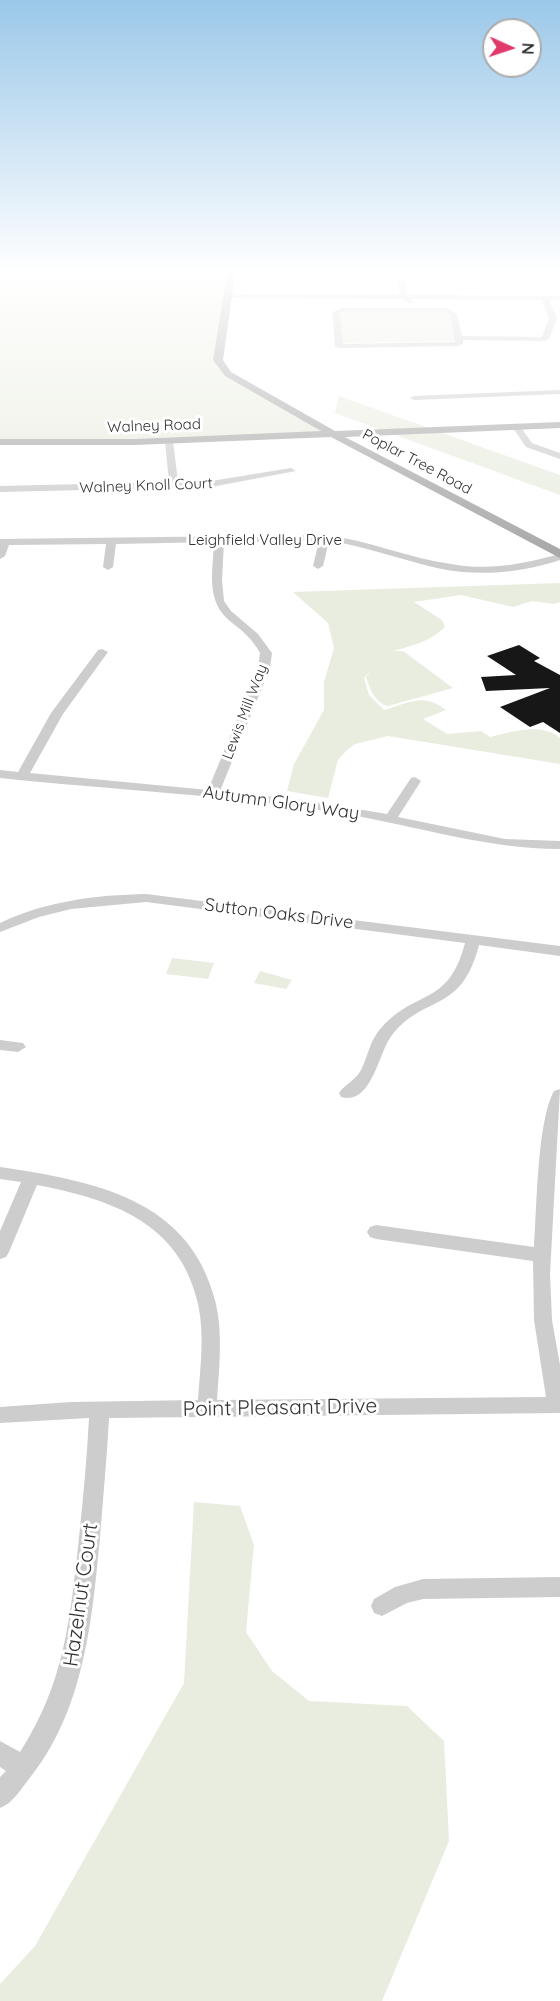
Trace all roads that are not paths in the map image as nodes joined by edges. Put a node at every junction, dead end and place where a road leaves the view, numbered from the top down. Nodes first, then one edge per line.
1 (221, 367) edge
2 (560, 393) edge
3 (414, 398) dead end
4 (560, 425) edge
5 (517, 428) junction
6 (334, 435) junction
7 (168, 441) junction
8 (0, 442) edge
9 (560, 456) edge
10 (291, 471) dead end
11 (174, 485) junction
12 (0, 489) edge
13 (325, 538) junction
14 (111, 540) junction
15 (219, 540) junction
16 (2, 542) edge
17 (0, 556) edge
18 (560, 556) edge
19 (318, 566) dead end
20 (108, 567) dead end
21 (102, 652) dead end
22 (0, 774) edge
23 (22, 777) junction
24 (415, 781) dead end
25 (213, 793) junction
26 (390, 819) junction
27 (560, 845) edge
28 (0, 928) edge
29 (473, 939) junction
30 (560, 951) edge
31 (0, 1045) edge
32 (18, 1047) dead end
33 (347, 1093) dead end
34 (560, 1095) edge
35 (556, 1121) edge
36 (0, 1173) edge
37 (31, 1178) junction
38 (376, 1232) dead end
39 (0, 1252) edge
40 (542, 1255) junction
41 (559, 1405) edge
42 (207, 1409) junction
43 (99, 1410) junction
44 (0, 1415) edge
45 (560, 1587) edge
46 (382, 1606) dead end
47 (0, 1753) edge
48 (22, 1768) junction
49 (0, 1796) edge

1 - 6 main road, Poplar Tree Road
2 - 3 street
4 - 5 main road, Walney Road
5 - 6 main road, Walney Road
5 - 9 street
6 - 7 main road, Walney Road
6 - 18 main road, Poplar Tree Road
7 - 8 main road, Walney Road
7 - 11 street
10 - 11 street, Walney Knoll Court
11 - 12 street, Walney Knoll Court
13 - 15 street, Leighfield Valley Drive
13 - 18 street, Leighfield Valley Drive
13 - 19 street
14 - 15 street, Leighfield Valley Drive
14 - 16 street, Leighfield Valley Drive
14 - 20 street
15 - 25 street, Lewis Mill Way
16 - 17 street
21 - 23 street
22 - 23 street, Autumn Glory Way
23 - 25 street, Autumn Glory Way
24 - 26 street
25 - 26 street, Autumn Glory Way
26 - 27 street, Autumn Glory Way
28 - 29 street, Sutton Oaks Drive
29 - 30 street, Sutton Oaks Drive
29 - 33 street
31 - 32 street
34 - 35 street
35 - 40 street
36 - 37 street
37 - 39 street
37 - 42 street
38 - 40 street
40 - 41 street
41 - 42 street, Point Pleasant Drive
42 - 43 street, Point Pleasant Drive
43 - 44 street, Point Pleasant Drive
43 - 48 street, Hazelnut Court
45 - 46 street
47 - 48 street
48 - 49 street, Hazelnut Court

